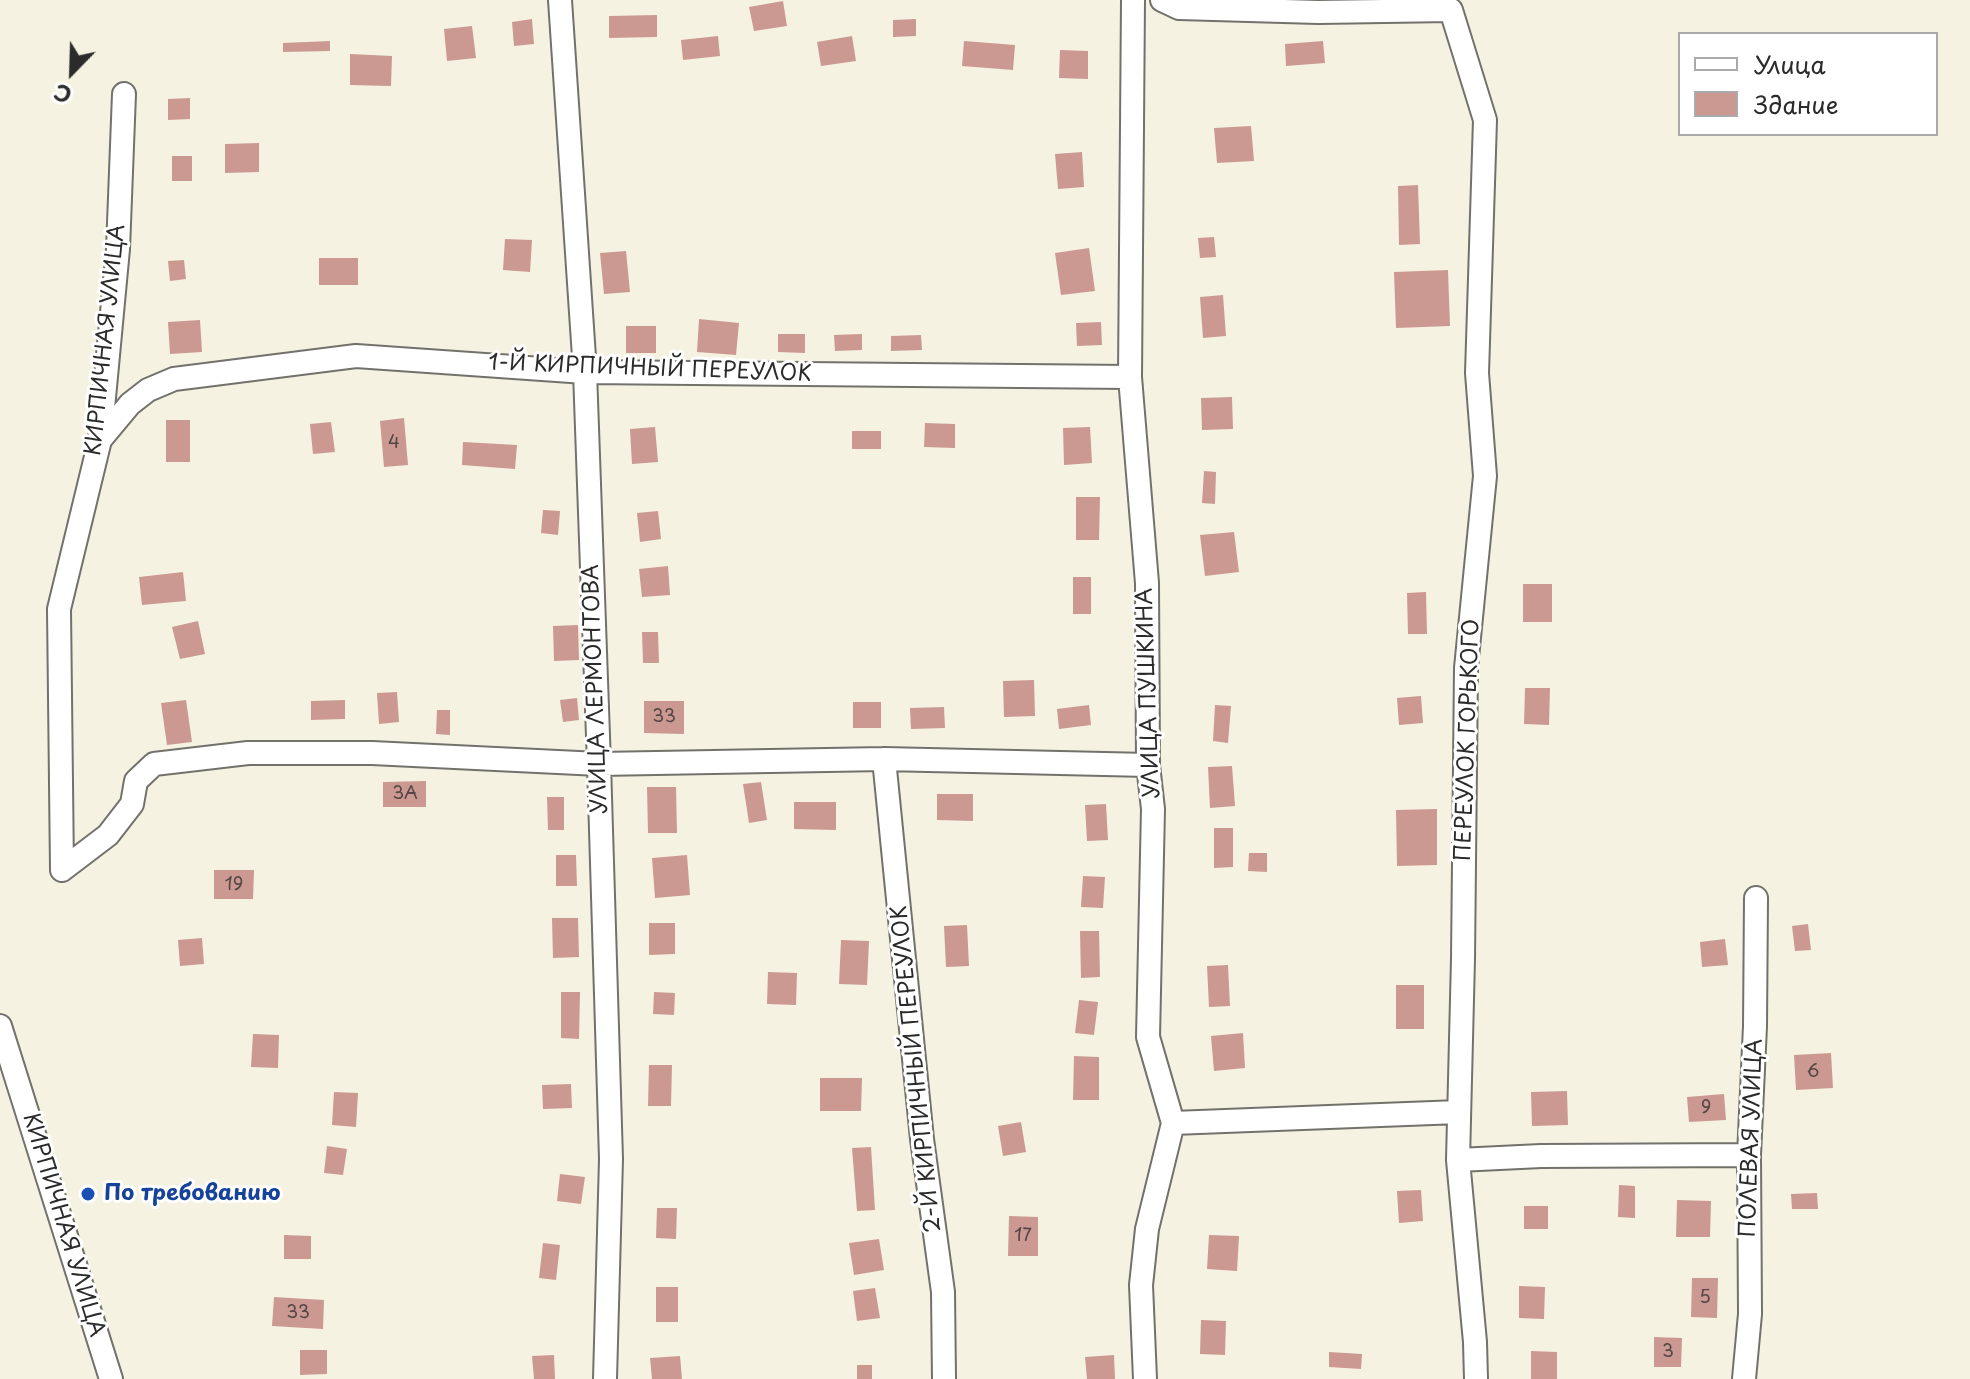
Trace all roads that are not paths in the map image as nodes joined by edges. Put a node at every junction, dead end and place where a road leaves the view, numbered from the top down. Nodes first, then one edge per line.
1 (560, 0) edge
2 (1133, 0) edge
3 (1162, 0) edge
4 (124, 94) dead end
5 (585, 372) junction
6 (1130, 377) junction
7 (100, 440) junction
8 (884, 759) junction
9 (599, 764) junction
10 (1148, 765) junction
11 (1756, 898) dead end
12 (0, 1026) edge
13 (1459, 1112) junction
14 (1173, 1123) junction
15 (1749, 1155) junction
16 (1458, 1160) junction
17 (111, 1379) edge
18 (605, 1379) edge
19 (944, 1379) edge
20 (1145, 1379) edge
21 (1476, 1379) edge
22 (1744, 1379) edge

1 - 5 street, УЛИЦА ЛЕРМОНТОВА
2 - 6 street, УЛИЦА ПУШКИНА
3 - 13 street, ПЕРЕУЛОК ГОРЬКОГО
4 - 7 street, КИРПИЧНАЯ УЛИЦА
5 - 6 street, 1-Й КИРПИЧНЫЙ ПЕРЕУЛОК
5 - 7 street, 1-Й КИРПИЧНЫЙ ПЕРЕУЛОК
5 - 9 street, УЛИЦА ЛЕРМОНТОВА
6 - 10 street, УЛИЦА ПУШКИНА
7 - 9 street, КИРПИЧНАЯ УЛИЦА
8 - 9 street
8 - 10 street
8 - 19 street, 2-Й КИРПИЧНЫЙ ПЕРЕУЛОК
9 - 18 street, УЛИЦА ЛЕРМОНТОВА
10 - 14 street, УЛИЦА ПУШКИНА
11 - 15 street, ПОЛЕВАЯ УЛИЦА
12 - 17 street, КИРПИЧНАЯ УЛИЦА
13 - 14 street
13 - 16 street, ПЕРЕУЛОК ГОРЬКОГО
14 - 20 street, УЛИЦА ПУШКИНА
15 - 16 street
15 - 22 street, ПОЛЕВАЯ УЛИЦА
16 - 21 street, ПЕРЕУЛОК ГОРЬКОГО

